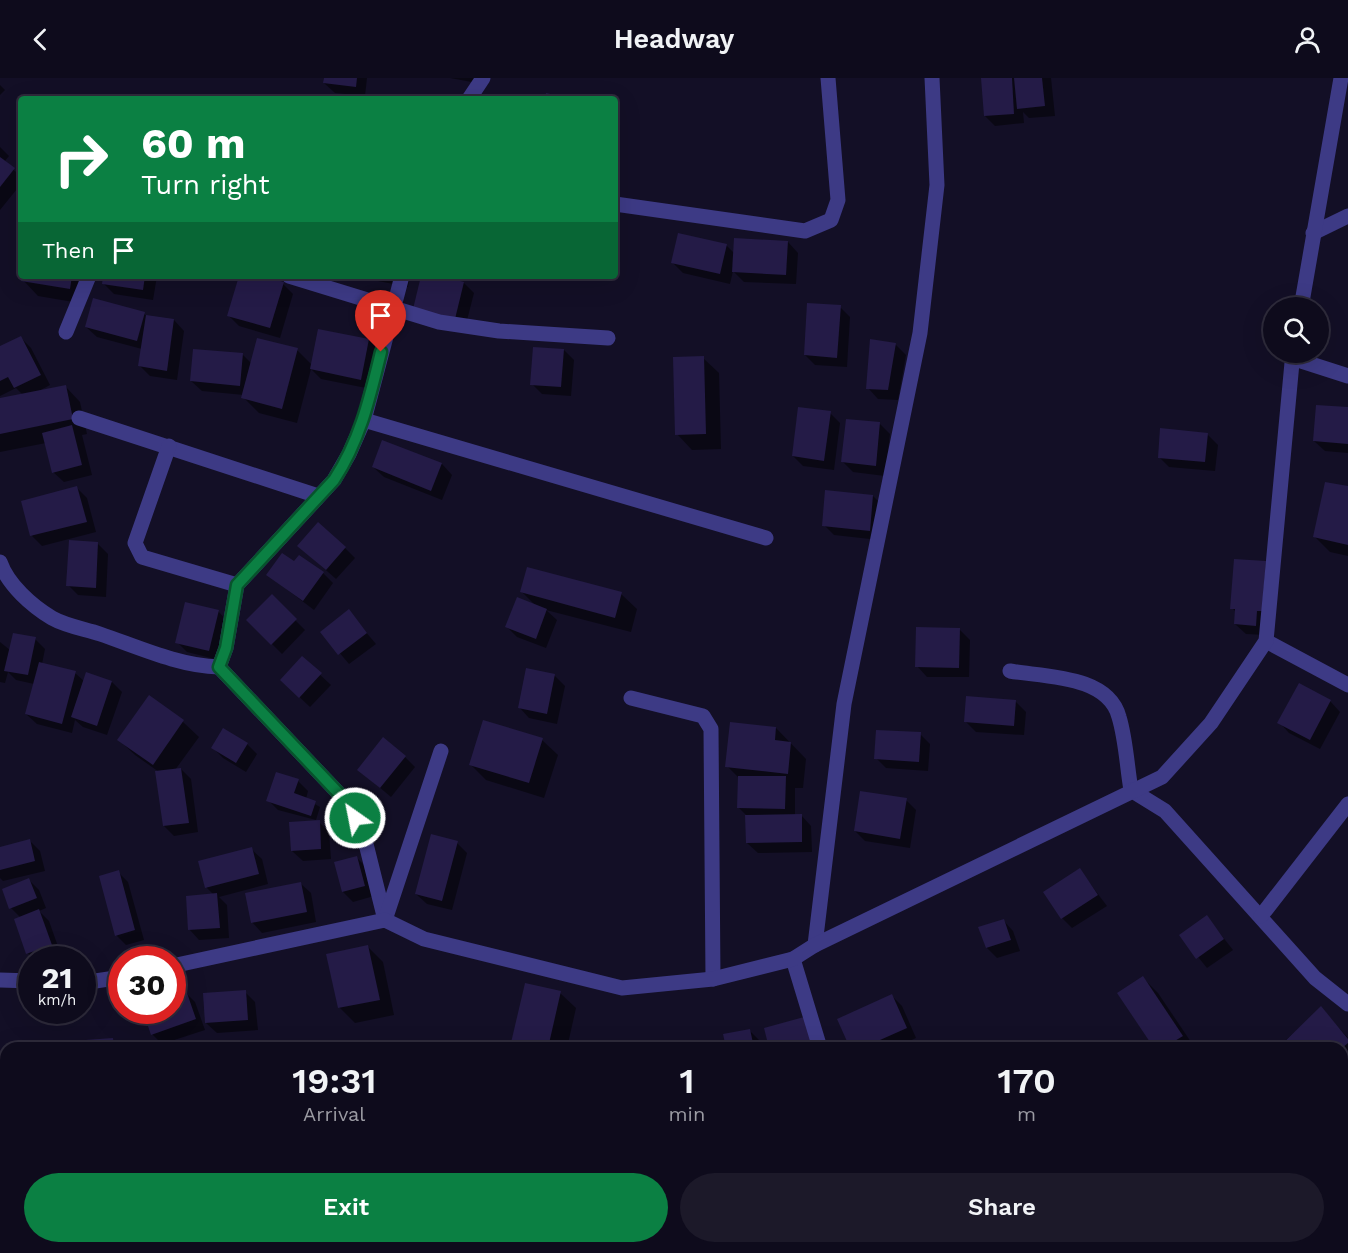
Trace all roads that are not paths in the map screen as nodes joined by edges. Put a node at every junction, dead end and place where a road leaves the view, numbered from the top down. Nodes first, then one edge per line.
1 (483, 78) edge
2 (828, 78) edge
3 (932, 78) edge
4 (1341, 78) edge
5 (471, 96) edge
6 (618, 204) edge
7 (1348, 216) edge
8 (1313, 233) junction
9 (88, 279) edge
10 (298, 279) edge
11 (401, 279) edge
12 (1302, 297) edge
13 (393, 307) junction
14 (66, 332) dead end
15 (608, 338) dead end
16 (1291, 363) edge
17 (1313, 363) edge
18 (1348, 376) edge
19 (79, 418) dead end
20 (364, 420) junction
21 (169, 446) junction
22 (318, 496) junction
23 (766, 538) dead end
24 (0, 562) edge
25 (237, 585) junction
26 (1266, 641) junction
27 (219, 667) junction
28 (1010, 671) dead end
29 (1348, 685) edge
30 (631, 698) dead end
31 (441, 751) dead end
32 (1131, 790) junction
33 (1348, 804) edge
34 (1262, 916) junction
35 (385, 920) junction
36 (815, 945) junction
37 (794, 959) junction
38 (186, 963) edge
39 (713, 979) junction
40 (0, 980) edge
41 (18, 981) edge
42 (1348, 1004) edge
43 (818, 1042) edge

1 - 5 street
2 - 6 street
3 - 36 street
4 - 8 street
7 - 8 street
8 - 12 street
9 - 14 street
10 - 13 street
11 - 13 street
13 - 15 street
13 - 20 street
16 - 26 street
17 - 18 street
19 - 21 street
20 - 22 street
20 - 23 street
21 - 22 street
21 - 25 street
22 - 25 street
24 - 27 street
25 - 27 street
26 - 29 street
26 - 32 street
27 - 35 street
28 - 32 street
30 - 39 street
31 - 35 street
32 - 34 street
32 - 36 street
33 - 34 street
34 - 42 street
35 - 38 street
35 - 39 street
36 - 37 street
37 - 39 street
37 - 43 street
40 - 41 street

